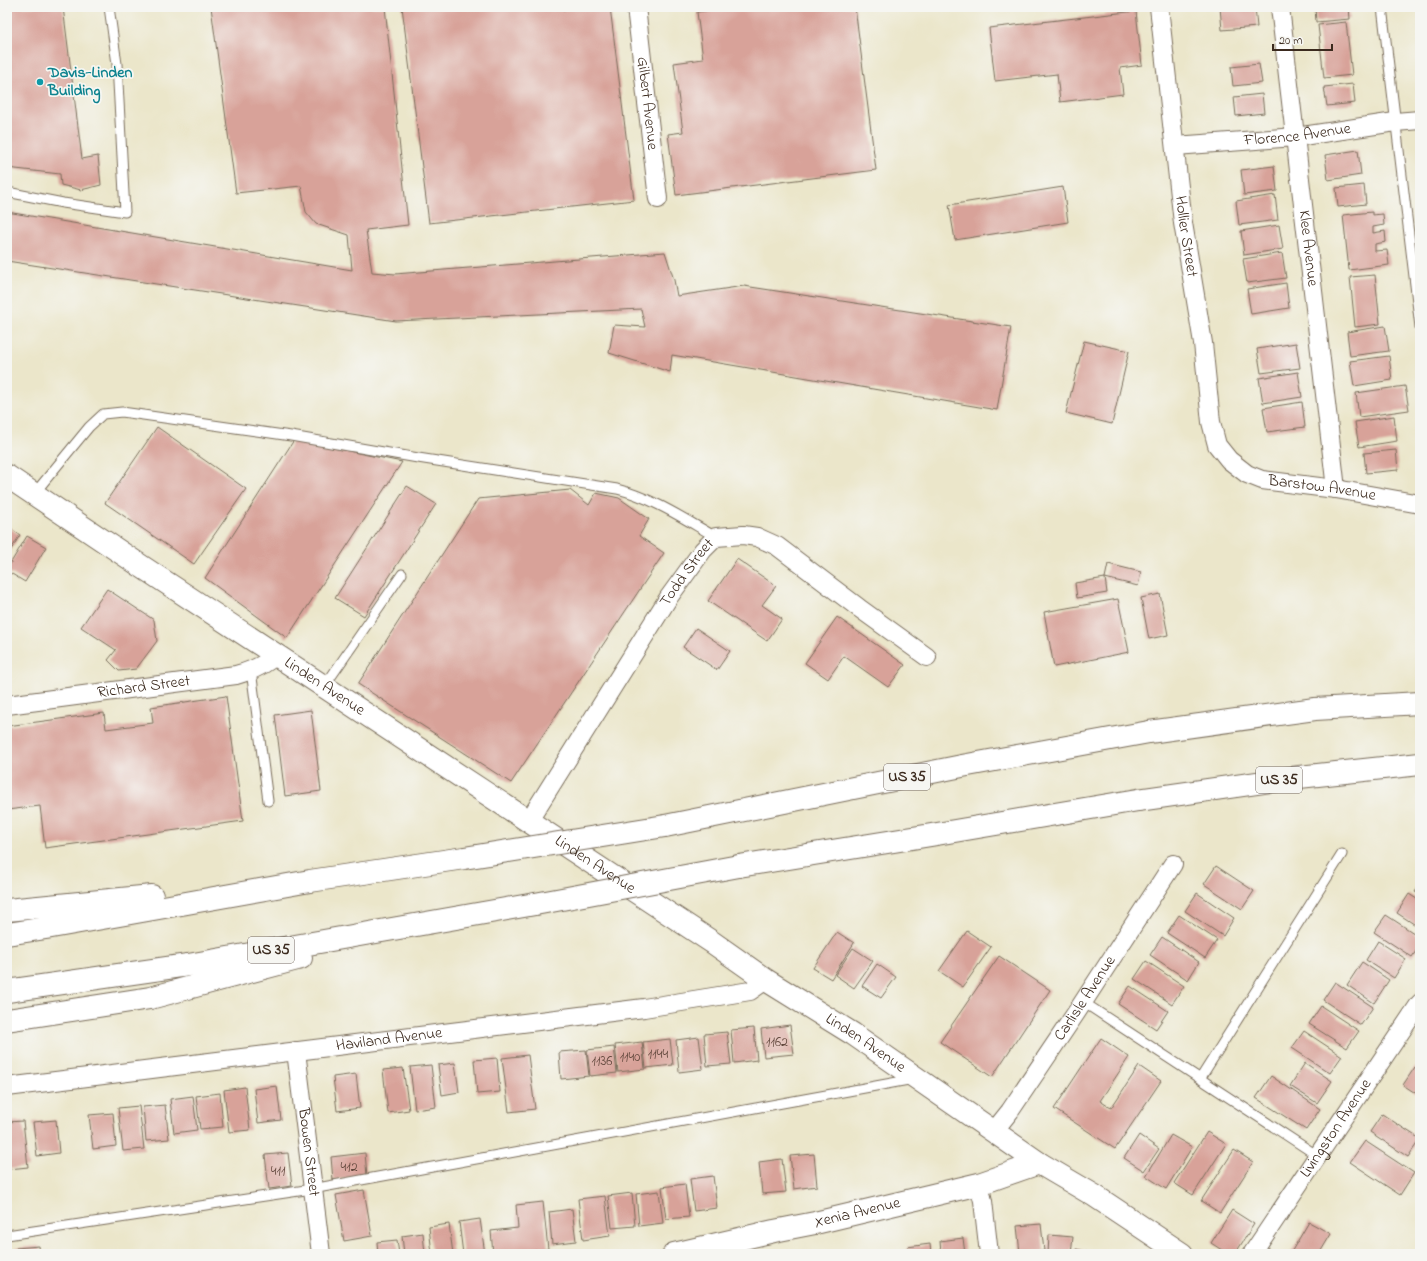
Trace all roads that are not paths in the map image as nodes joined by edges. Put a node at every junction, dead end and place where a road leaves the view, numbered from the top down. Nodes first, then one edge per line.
1 (109, 7) edge
2 (636, 7) edge
3 (1159, 7) edge
4 (1280, 7) edge
5 (1382, 7) edge
6 (1420, 120) edge
7 (1395, 122) junction
8 (1296, 137) junction
9 (1175, 146) junction
10 (7, 192) edge
11 (658, 199) dead end
12 (1420, 327) edge
13 (1229, 460) joint
14 (7, 476) edge
15 (1336, 489) junction
16 (34, 494) junction
17 (1420, 504) edge
18 (716, 537) junction
19 (402, 574) dead end
20 (276, 655) junction
21 (927, 657) dead end
22 (251, 670) junction
23 (324, 686) junction
24 (1420, 703) edge
25 (7, 705) edge
26 (1420, 764) edge
27 (268, 801) dead end
28 (528, 822) junction
29 (1342, 854) dead end
30 (1172, 864) dead end
31 (310, 881) junction
32 (7, 910) edge
33 (439, 920) junction
34 (7, 934) edge
35 (766, 980) junction
36 (7, 992) edge
37 (1083, 1002) junction
38 (1420, 1003) edge
39 (7, 1020) edge
40 (296, 1051) junction
41 (917, 1078) junction
42 (1200, 1079) junction
43 (7, 1087) edge
44 (994, 1131) junction
45 (1318, 1156) junction
46 (1039, 1163) junction
47 (979, 1184) junction
48 (312, 1189) junction
49 (7, 1235) edge
50 (718, 1249) edge
51 (321, 1254) edge
52 (674, 1254) edge
53 (988, 1254) edge
54 (1182, 1254) edge
55 (1252, 1254) edge

1 - 10 lane
2 - 11 street, Gilbert Avenue
3 - 9 street, Hollier Street
4 - 8 street, Klee Avenue
5 - 7 lane
6 - 7 street, Florence Avenue
7 - 8 street, Florence Avenue
7 - 12 lane
8 - 9 street, Florence Avenue
8 - 15 street, Klee Avenue
9 - 13 street, Hollier Street
13 - 15 street, Barstow Avenue
14 - 16 main road, Linden Avenue
15 - 17 street, Barstow Avenue
16 - 18 lane
16 - 20 main road, Linden Avenue
18 - 21 street, Todd Street
18 - 28 street, Todd Street
19 - 23 lane
20 - 22 street, Richard Street
20 - 23 main road, Linden Avenue
22 - 25 street, Richard Street
22 - 27 lane
23 - 28 main road, Linden Avenue
24 - 31 main road, US 35, bridge
26 - 33 main road, US 35, bridge
28 - 35 main road, Linden Avenue
29 - 42 lane
30 - 37 street, Carlisle Avenue
31 - 32 main road
31 - 34 main road, US 35
33 - 36 main road, US 35
33 - 39 main road
35 - 40 street, Haviland Avenue
35 - 41 main road, Linden Avenue
37 - 42 lane
37 - 44 street, Carlisle Avenue
38 - 45 street, Livingston Avenue
40 - 43 street, Haviland Avenue
40 - 48 street, Bowen Street
41 - 44 main road, Linden Avenue
41 - 48 lane
42 - 45 lane
44 - 46 main road, Linden Avenue
45 - 55 street, Livingston Avenue
46 - 47 main road, Xenia Avenue
46 - 54 main road, Linden Avenue
47 - 50 main road, Xenia Avenue
47 - 53 street
48 - 49 lane
48 - 51 street, Bowen Street
50 - 52 main road, Xenia Avenue

